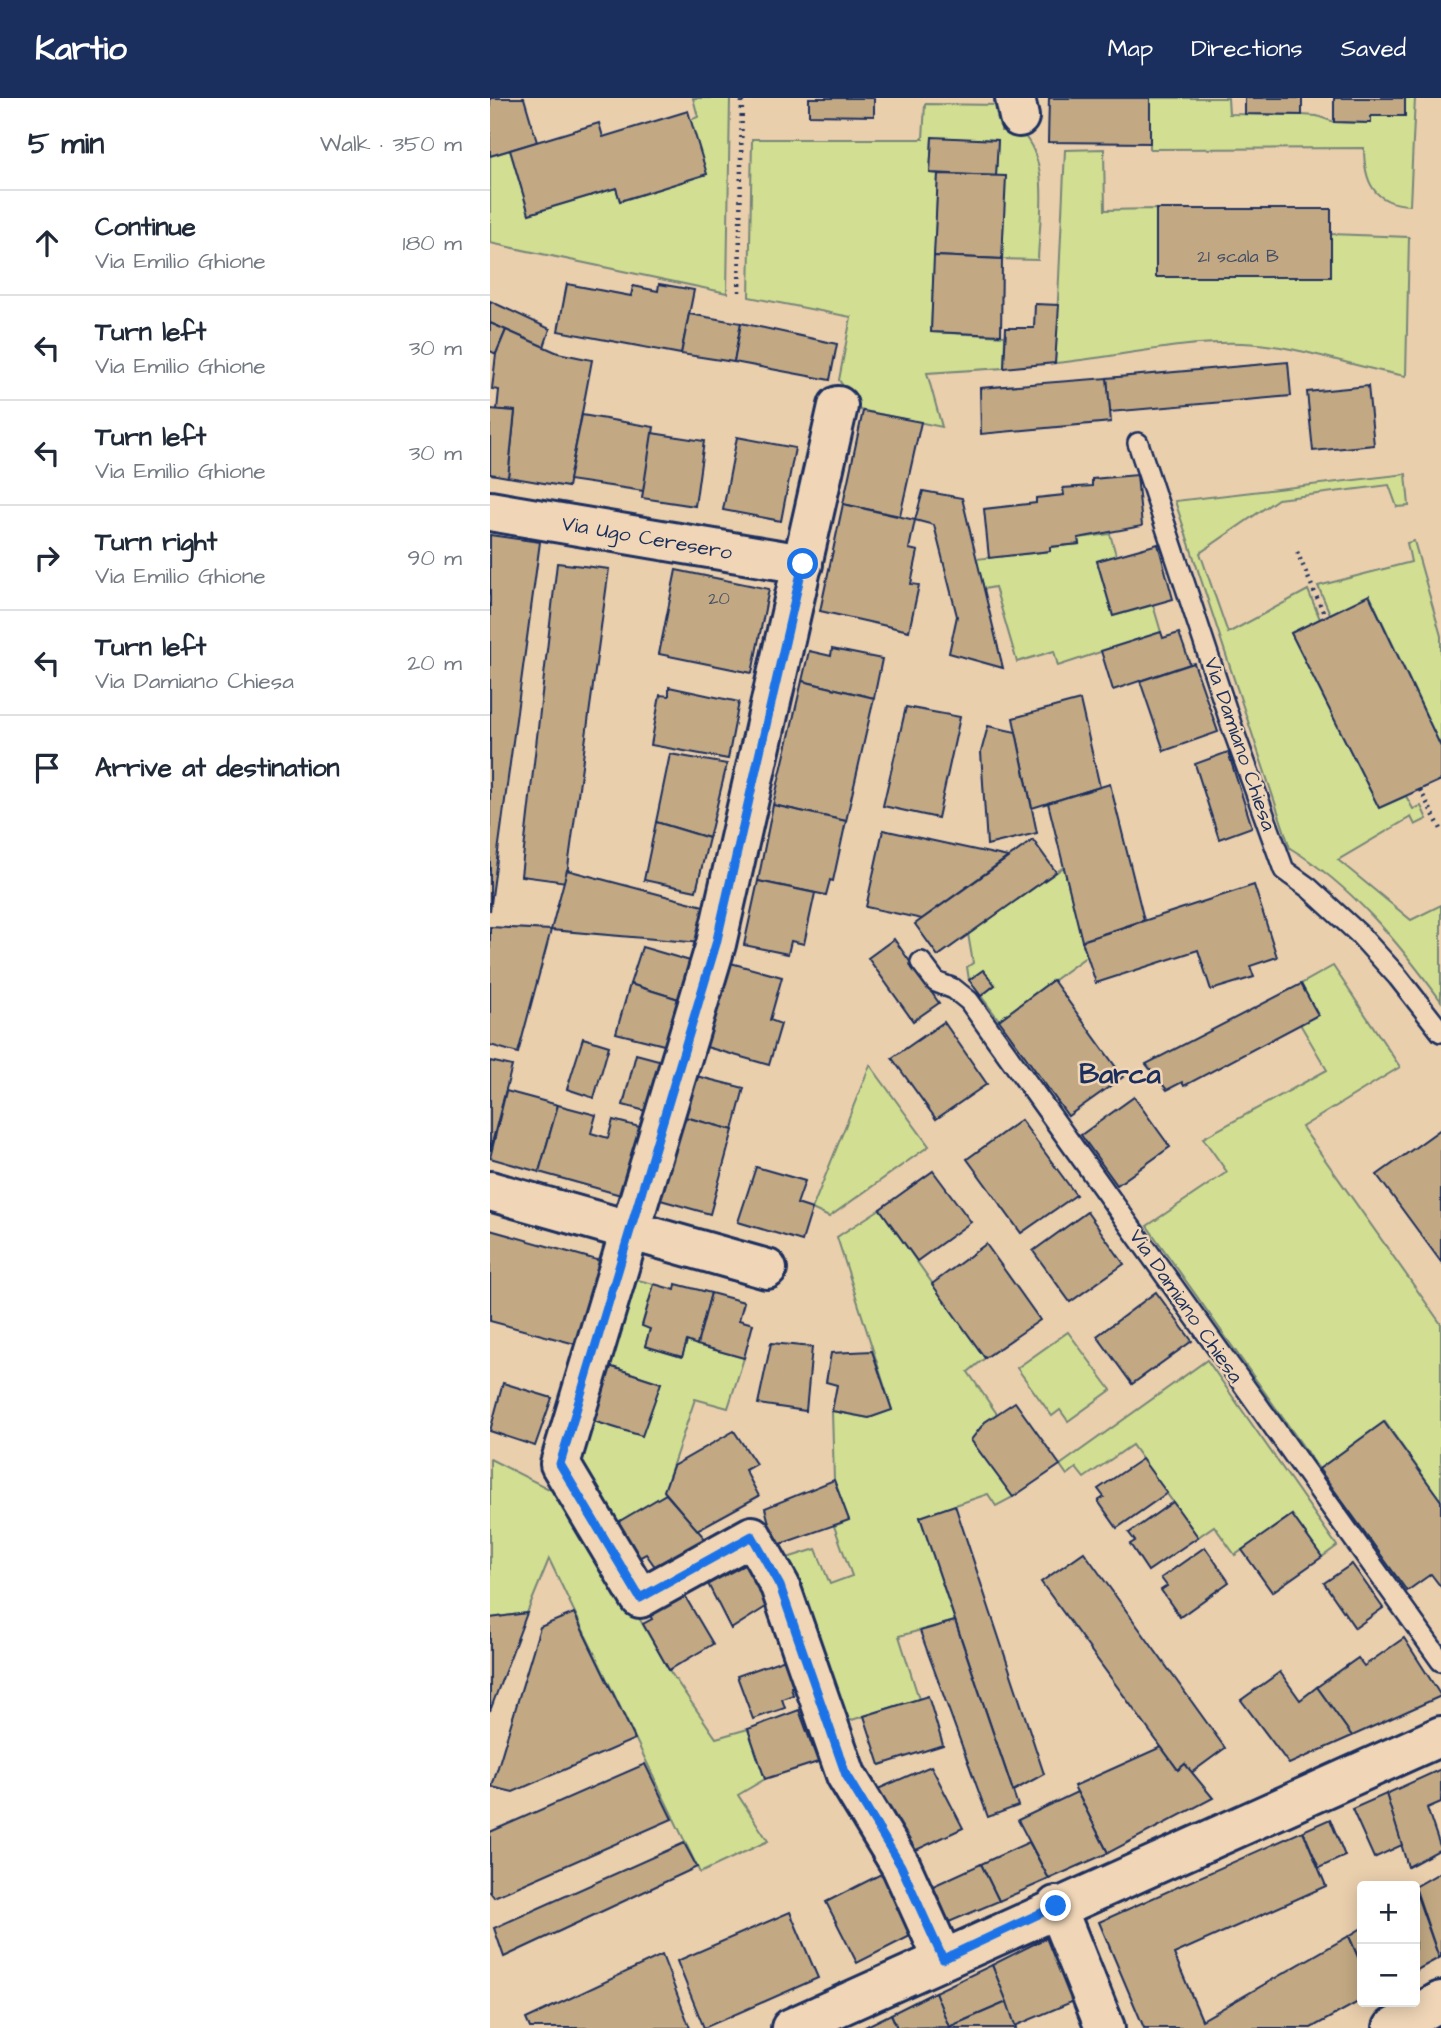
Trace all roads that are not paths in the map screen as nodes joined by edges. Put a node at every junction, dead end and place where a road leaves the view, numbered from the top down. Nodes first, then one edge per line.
1 (838, 406) dead end
2 (1138, 443) dead end
3 (490, 511) edge
4 (803, 564) junction
5 (921, 962) dead end
6 (1441, 1032) edge
7 (490, 1191) edge
8 (632, 1233) junction
9 (767, 1269) dead end
10 (1441, 1661) edge
11 (1441, 1736) edge
12 (1056, 1906) junction
13 (943, 1959) junction
14 (1441, 2001) edge
15 (791, 2028) edge
16 (1105, 2028) edge
17 (1393, 2028) edge

1 - 4 street
2 - 6 lane, Via Damiano Chiesa
3 - 4 street, Via Ugo Ceresero
4 - 8 street
5 - 10 lane, Via Damiano Chiesa
7 - 8 street
8 - 9 street
8 - 13 street
11 - 12 street
12 - 13 street
12 - 16 street
13 - 15 street
14 - 17 street

